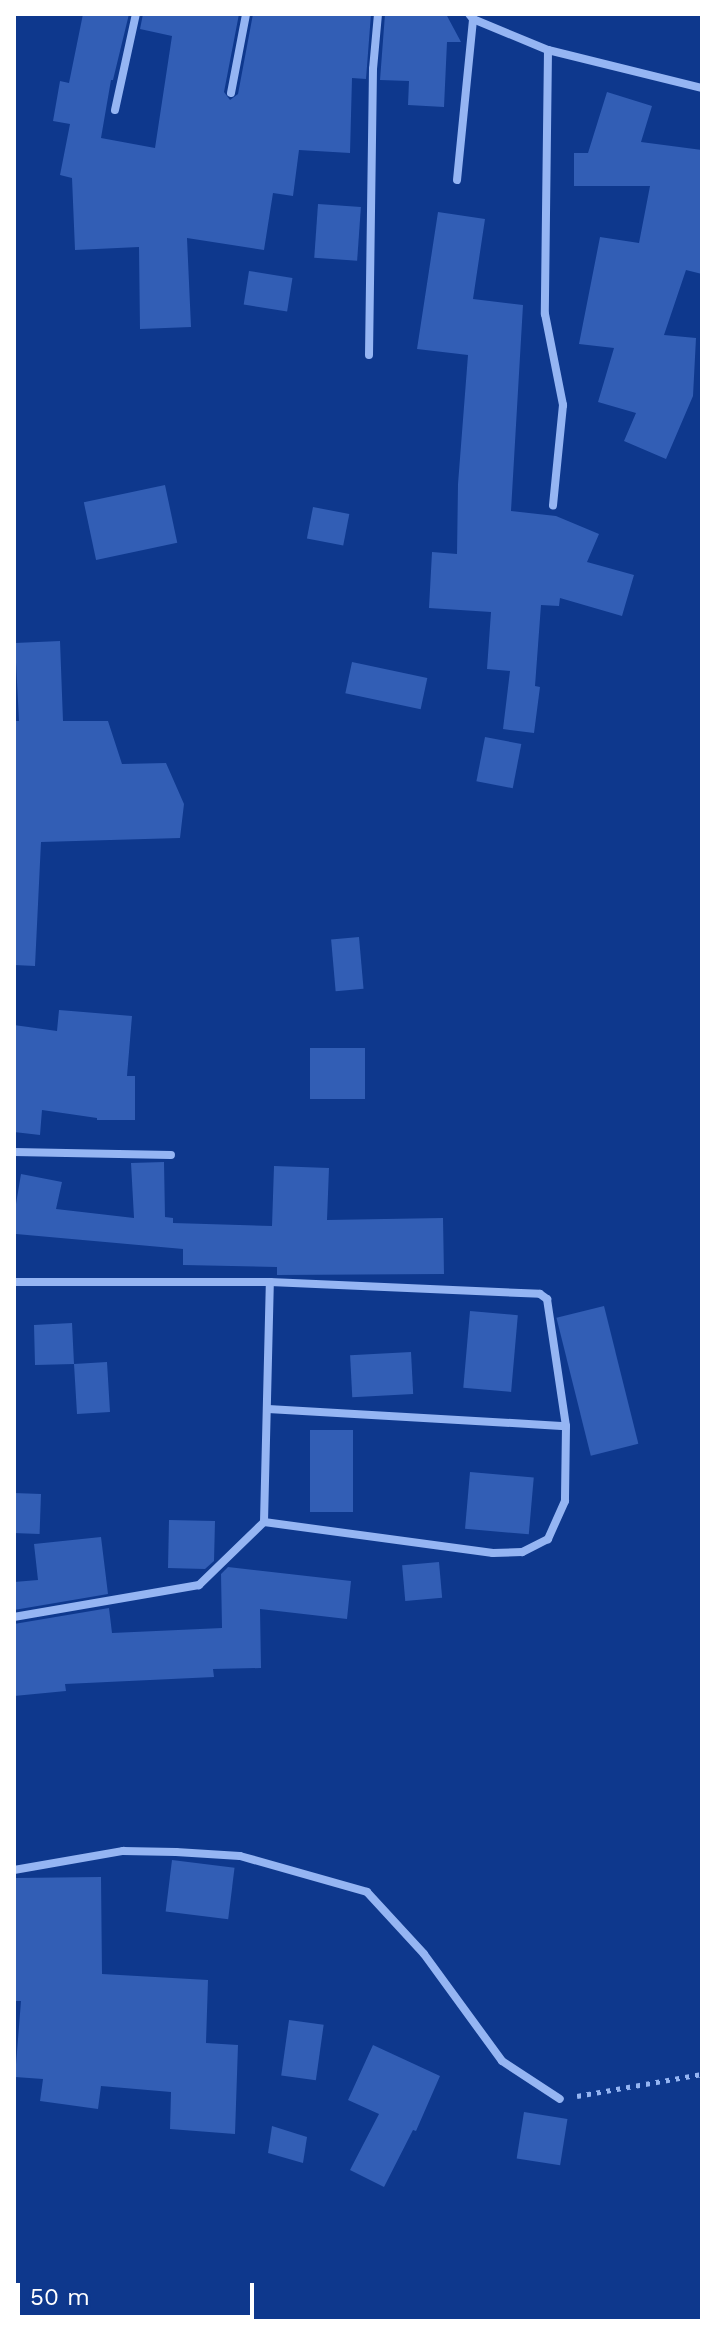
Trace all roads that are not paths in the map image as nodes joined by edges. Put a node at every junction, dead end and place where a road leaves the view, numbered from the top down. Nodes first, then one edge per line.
1 (136, 14) edge
2 (246, 14) edge
3 (378, 14) edge
4 (471, 16) edge
5 (548, 50) junction
6 (702, 88) edge
7 (231, 93) dead end
8 (115, 110) dead end
9 (457, 180) dead end
10 (369, 355) dead end
11 (553, 506) dead end
12 (14, 1152) edge
13 (171, 1155) dead end
14 (14, 1282) edge
15 (270, 1282) junction
16 (268, 1409) junction
17 (566, 1426) junction
18 (264, 1522) junction
19 (14, 1617) edge
20 (14, 1870) edge
21 (560, 2099) road end

1 - 8 street
2 - 7 street
3 - 10 street
4 - 5 street
4 - 9 street
5 - 6 street
5 - 11 street
12 - 13 street
14 - 15 street
15 - 16 street
15 - 17 street
16 - 17 street
16 - 18 street
17 - 18 street
18 - 19 street
20 - 21 street

